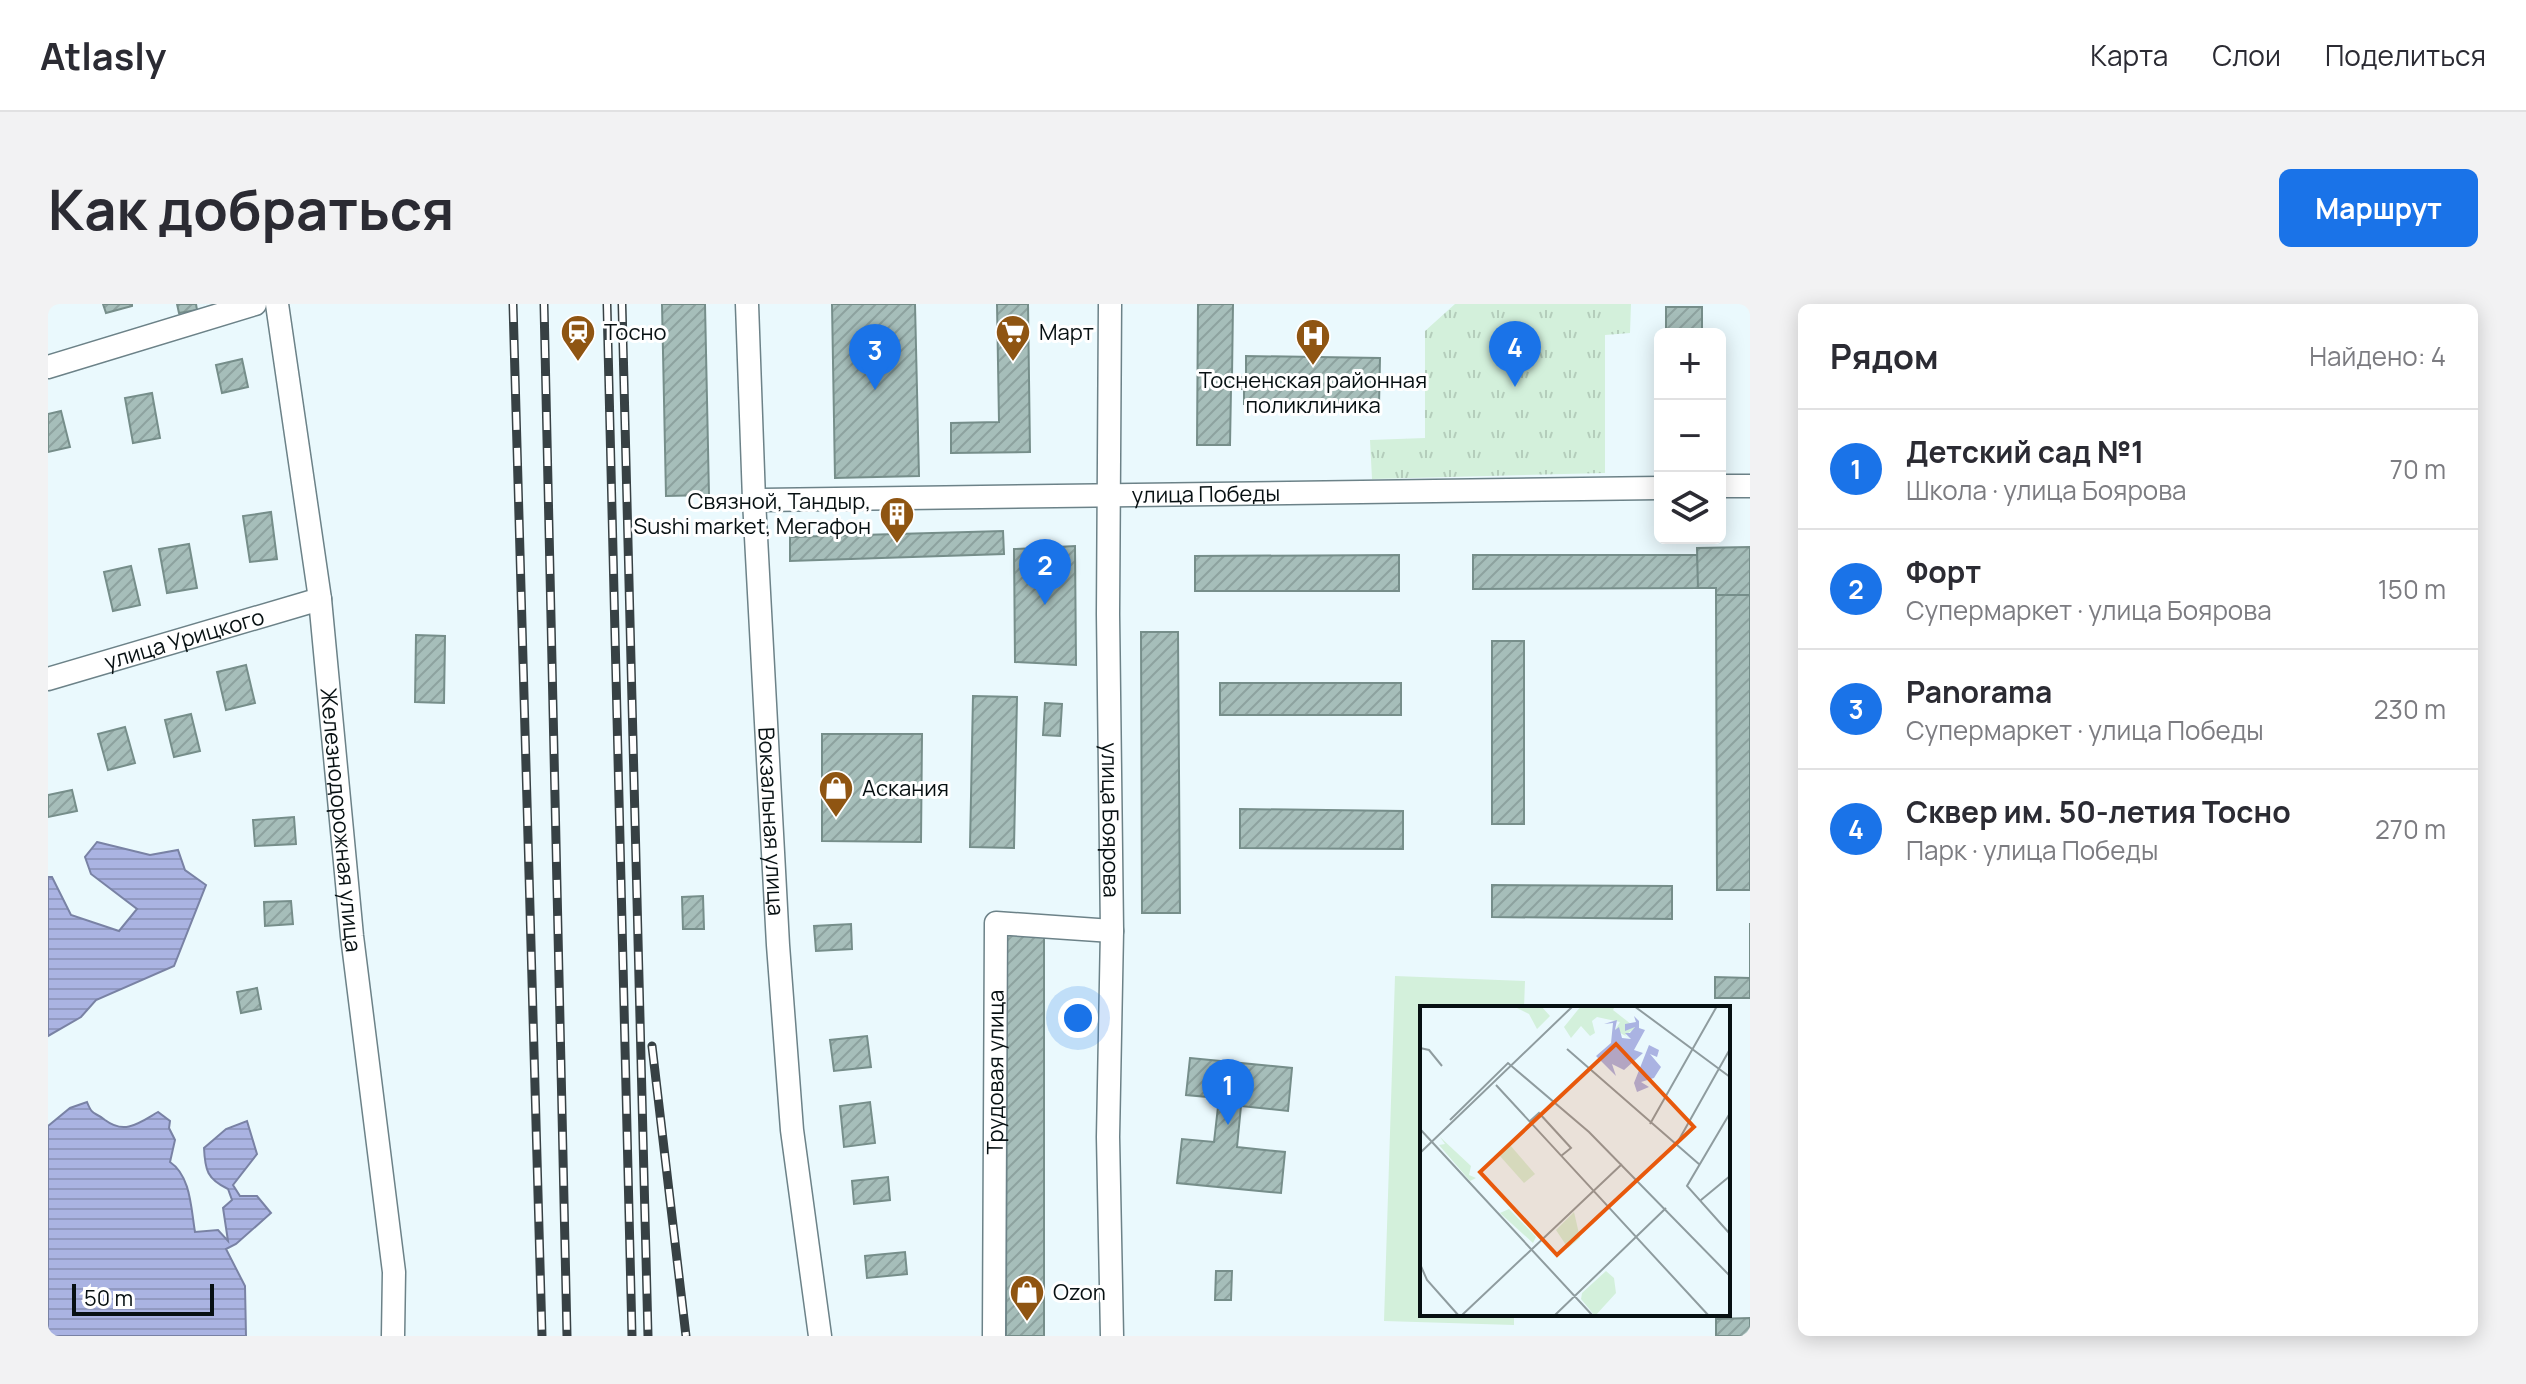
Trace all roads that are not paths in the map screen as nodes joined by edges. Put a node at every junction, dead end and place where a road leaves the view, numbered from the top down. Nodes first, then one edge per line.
1 (255, 304) edge
2 (277, 304) edge
3 (747, 304) edge
4 (1110, 304) edge
5 (48, 367) edge
6 (1726, 486) edge
7 (1750, 486) edge
8 (1654, 488) edge
9 (1108, 495) junction
10 (754, 500) junction
11 (320, 599) junction
12 (48, 679) edge
13 (1112, 931) junction
14 (393, 1336) edge
15 (820, 1336) edge
16 (994, 1336) edge
17 (1112, 1336) edge

1 - 5 street
2 - 11 street, Железнодорожная улица
3 - 10 street, Вокзальная улица
4 - 9 street, улица Боярова
6 - 7 street
8 - 9 street, улица Победы
9 - 10 street, улица Победы
9 - 13 street, улица Боярова
10 - 15 street, Вокзальная улица
11 - 12 street, улица Урицкого
11 - 14 street, Железнодорожная улица
13 - 16 street, Трудовая улица
13 - 17 street, улица Боярова

